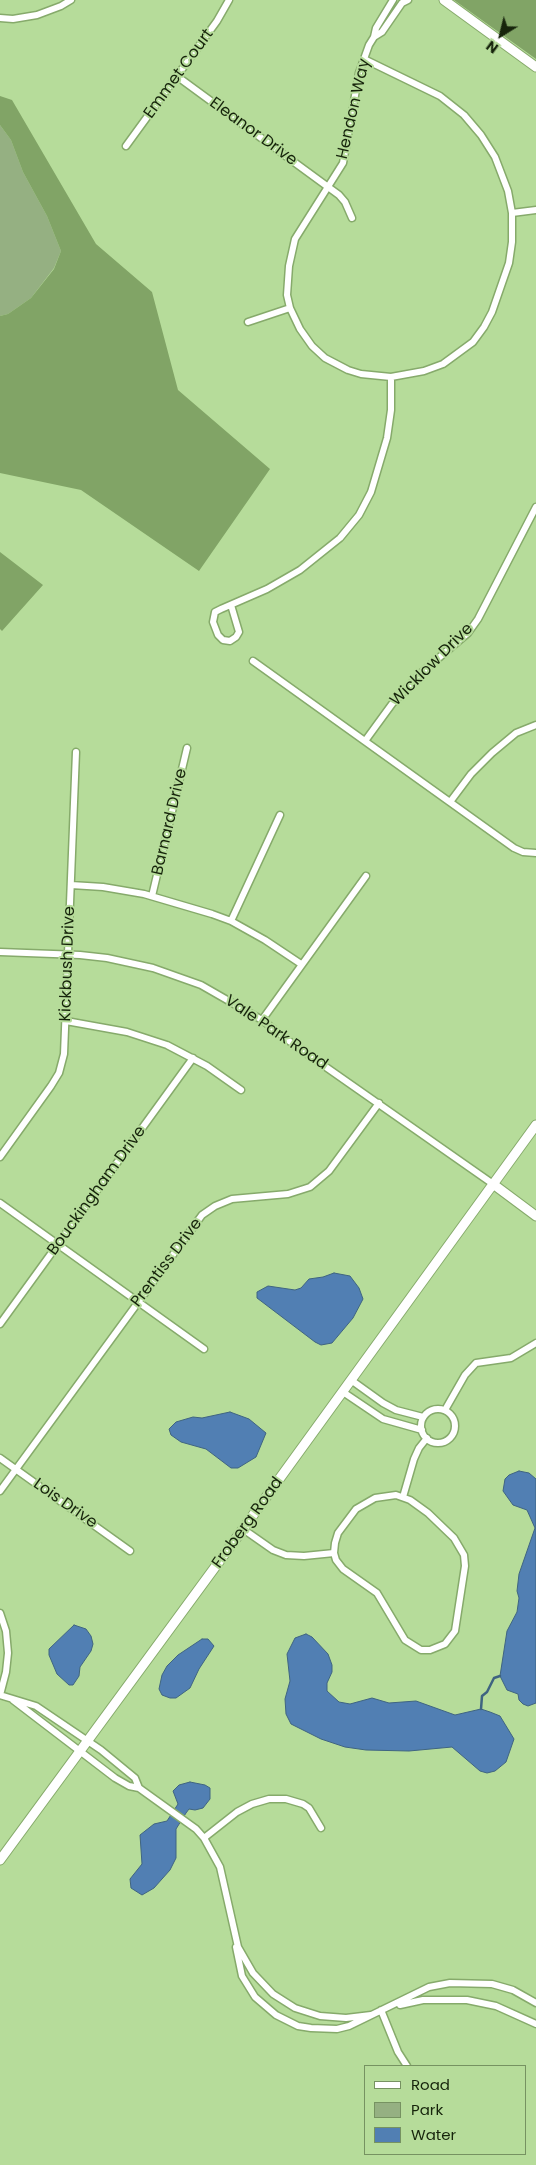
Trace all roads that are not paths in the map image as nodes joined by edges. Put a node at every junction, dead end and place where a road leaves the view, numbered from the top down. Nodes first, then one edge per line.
1 (71, 0) edge
2 (228, 0) edge
3 (393, 0) edge
4 (444, 0) edge
5 (403, 1) edge
6 (0, 18) edge
7 (374, 37) junction
8 (364, 59) junction
9 (536, 66) edge
10 (178, 77) junction
11 (126, 146) dead end
12 (329, 187) junction
13 (536, 210) edge
14 (512, 213) junction
15 (352, 218) dead end
16 (290, 308) junction
17 (248, 322) dead end
18 (391, 377) junction
19 (536, 507) edge
20 (231, 605) junction
21 (253, 662) dead end
22 (536, 725) edge
23 (366, 741) junction
24 (187, 748) dead end
25 (76, 752) dead end
26 (450, 802) junction
27 (280, 815) dead end
28 (536, 853) edge
29 (366, 876) dead end
30 (71, 885) junction
31 (152, 896) junction
32 (231, 921) junction
33 (0, 952) edge
34 (68, 955) junction
35 (301, 964) junction
36 (262, 1020) junction
37 (66, 1021) junction
38 (194, 1058) junction
39 (241, 1090) dead end
40 (379, 1103) junction
41 (536, 1125) edge
42 (0, 1157) edge
43 (493, 1184) junction
44 (0, 1203) edge
45 (536, 1216) edge
46 (58, 1244) junction
47 (138, 1302) junction
48 (0, 1324) edge
49 (536, 1343) edge
50 (204, 1349) dead end
51 (351, 1380) junction
52 (343, 1392) junction
53 (445, 1410) junction
54 (423, 1417) junction
55 (422, 1430) junction
56 (427, 1438) junction
57 (0, 1458) edge
58 (16, 1470) junction
59 (0, 1491) edge
60 (403, 1497) junction
61 (243, 1529) junction
62 (130, 1551) dead end
63 (334, 1553) junction
64 (0, 1614) edge
65 (0, 1695) edge
66 (10, 1697) junction
67 (87, 1741) junction
68 (79, 1752) junction
69 (139, 1788) junction
70 (322, 1828) dead end
71 (204, 1838) junction
72 (0, 1860) edge
73 (235, 1938) junction
74 (536, 2003) edge
75 (391, 2006) junction
76 (381, 2010) junction
77 (371, 2015) junction
78 (536, 2024) edge
79 (406, 2065) edge

1 - 6 street
2 - 10 street, Emmet Court
3 - 7 street, Hendon Way
4 - 9 main road
5 - 7 street, Hendon Way
7 - 8 street, Hendon Way
8 - 12 street, Hendon Way
8 - 14 street, Hendon Way
10 - 11 street, Emmet Court
10 - 12 street, Eleanor Drive
12 - 15 street, Eleanor Drive
12 - 16 street, Hendon Way
13 - 14 street
14 - 18 street, Hendon Way
16 - 17 street
16 - 18 street, Hendon Way
18 - 20 street
19 - 23 street, Wicklow Drive
20 - 20 street
21 - 23 street
22 - 26 street
23 - 26 street
24 - 31 street, Barnard Drive
25 - 30 street, Kickbush Drive
26 - 28 street
27 - 32 street
29 - 35 street
30 - 31 street
30 - 34 street, Kickbush Drive
31 - 32 street
32 - 35 street
33 - 34 street, Vale Park Road
34 - 36 street, Vale Park Road
34 - 37 street, Kickbush Drive
35 - 36 street
36 - 40 street, Vale Park Road
37 - 38 street
37 - 42 street, Kickbush Drive
38 - 39 street
38 - 46 street, Bouckingham Drive
40 - 43 street, Vale Park Road
40 - 47 street, Prentiss Drive
41 - 43 main road, Froberg Road
43 - 45 main road
43 - 51 main road, Froberg Road
44 - 46 street
46 - 47 street
46 - 48 street, Bouckingham Drive
47 - 50 street
47 - 58 street, Prentiss Drive
49 - 53 street
51 - 52 main road, Froberg Road
51 - 54 street
52 - 55 street
52 - 61 main road, Froberg Road
53 - 54 street
53 - 56 street
54 - 55 street
55 - 56 street
56 - 60 street
57 - 58 street, Lois Drive
58 - 59 street, Prentiss Drive
58 - 62 street, Lois Drive
60 - 63 street
60 - 63 street
61 - 63 street
61 - 67 main road, Froberg Road
64 - 65 street
65 - 66 street
66 - 67 street
66 - 68 street
67 - 68 main road, Froberg Road
67 - 69 street
68 - 69 street
68 - 72 main road, Froberg Road
69 - 71 street
70 - 71 street
71 - 73 street
73 - 77 street
73 - 77 street
74 - 75 street
75 - 76 street
75 - 78 street
76 - 77 street
76 - 79 street

